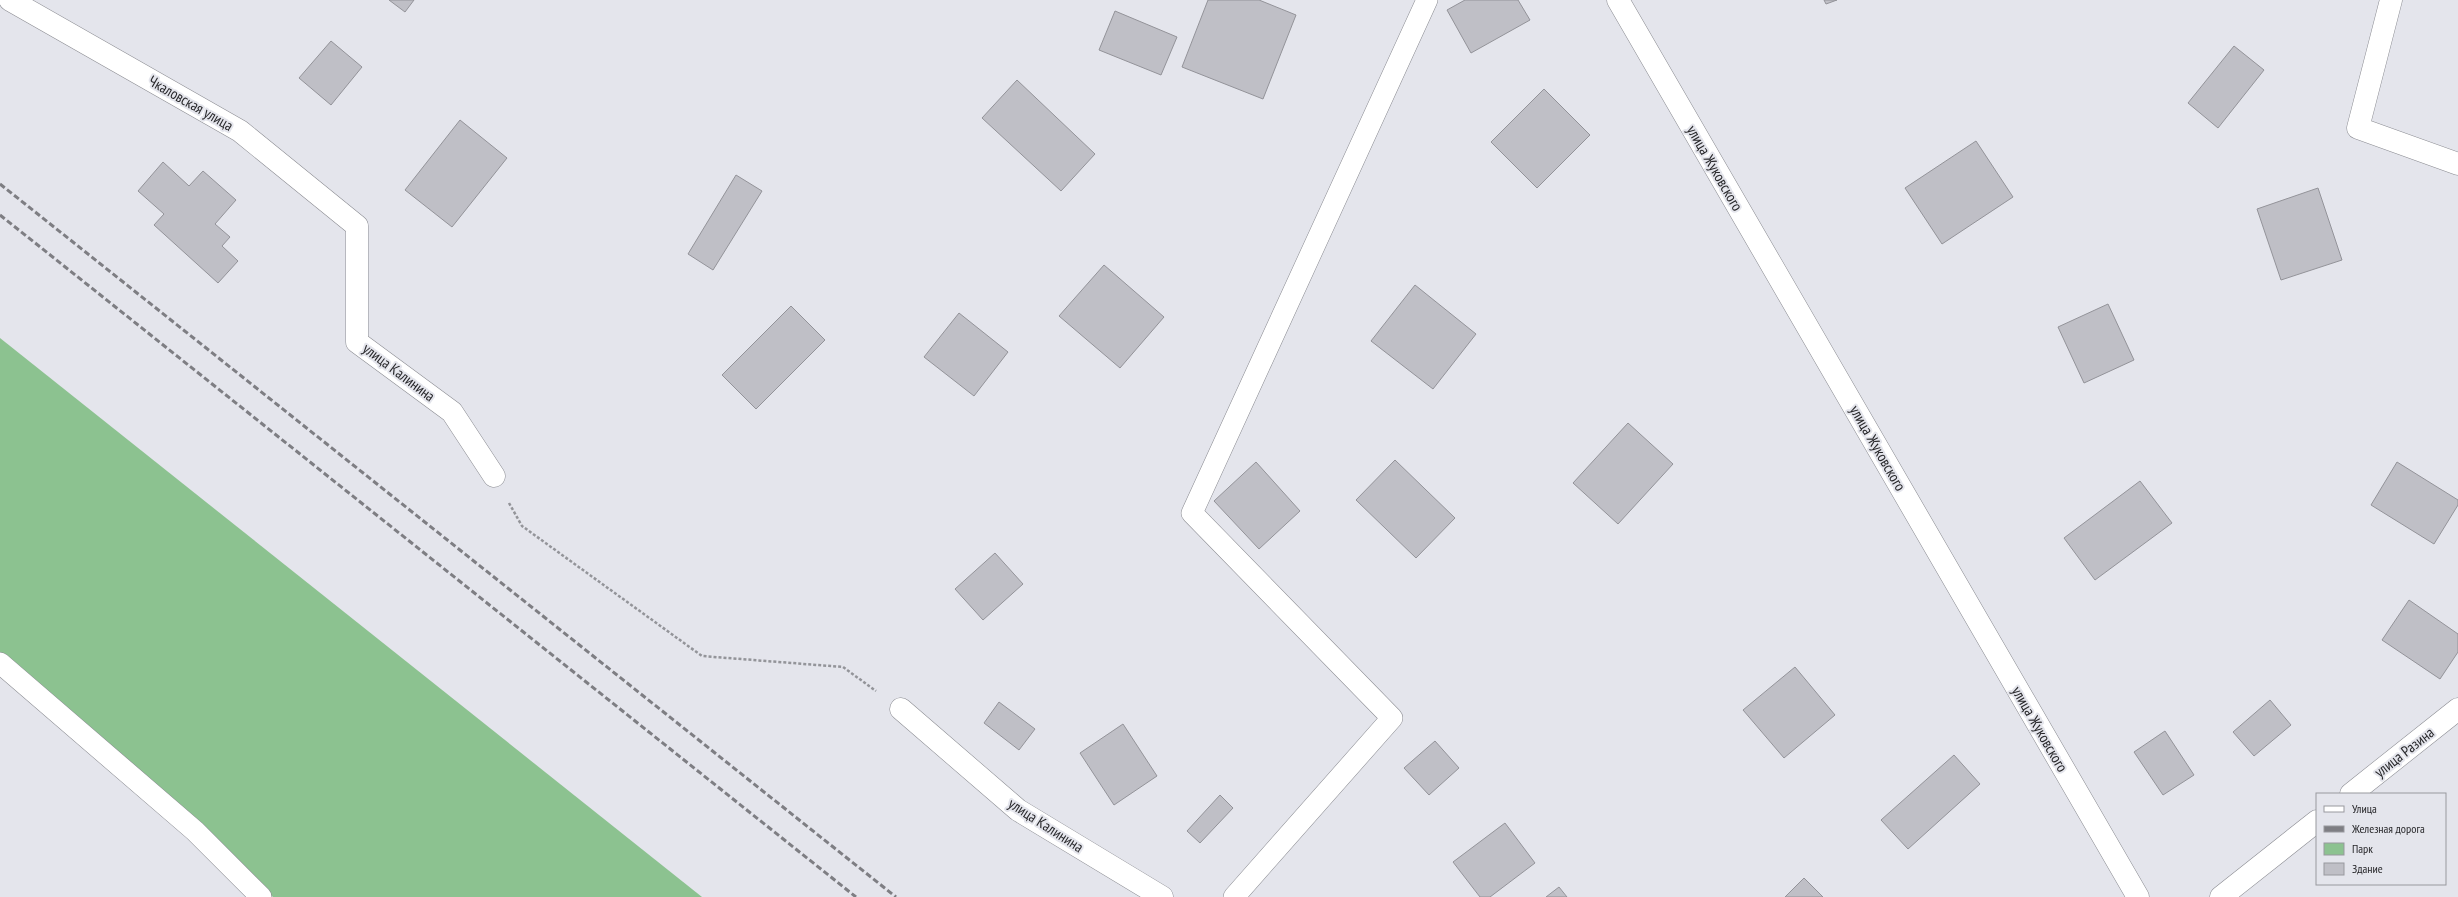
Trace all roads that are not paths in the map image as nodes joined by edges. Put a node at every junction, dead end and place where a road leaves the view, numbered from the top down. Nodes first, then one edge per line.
1 (10, 0) edge
2 (1427, 0) edge
3 (1618, 0) edge
4 (2391, 0) edge
5 (2458, 164) edge
6 (357, 226) joint
7 (494, 476) road end
8 (0, 663) edge
9 (2458, 709) edge
10 (901, 710) road end
11 (2352, 793) edge
12 (2316, 822) edge
13 (261, 897) edge
14 (1162, 897) edge
15 (1234, 897) edge
16 (2138, 897) edge
17 (2221, 897) edge

1 - 6 street, Чкаловская улица
2 - 15 lane
3 - 16 street, улица Жуковского
4 - 5 street
6 - 7 street, улица Калинина
8 - 13 lane
9 - 11 street, улица Разина
10 - 14 street, улица Калинина
12 - 17 street

